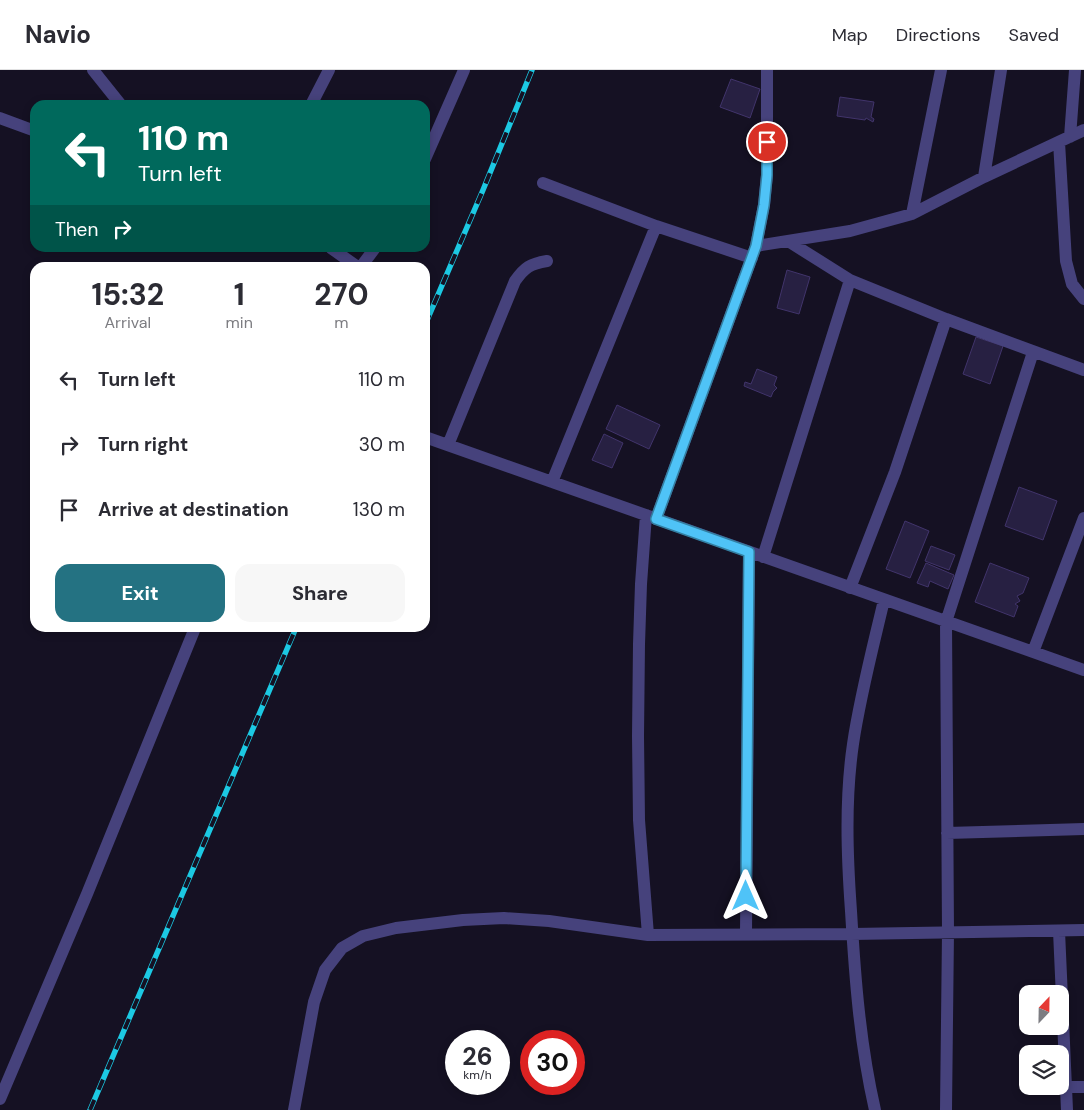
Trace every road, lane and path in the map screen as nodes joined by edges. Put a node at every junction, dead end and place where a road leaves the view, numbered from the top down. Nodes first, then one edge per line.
1 (93, 70) edge
2 (329, 70) edge
3 (464, 70) edge
4 (766, 70) edge
5 (942, 70) edge
6 (1001, 70) edge
7 (1075, 70) edge
8 (117, 100) edge
9 (314, 100) edge
10 (0, 118) edge
11 (30, 129) edge
12 (1084, 130) edge
13 (1064, 139) junction
14 (430, 148) edge
15 (984, 178) junction
16 (543, 183) dead end
17 (912, 214) junction
18 (656, 226) junction
19 (788, 241) junction
20 (337, 252) edge
21 (754, 252) junction
22 (547, 261) dead end
23 (351, 262) edge
24 (850, 280) junction
25 (1084, 299) edge
26 (946, 320) junction
27 (1033, 352) junction
28 (1084, 370) edge
29 (430, 439) edge
30 (448, 445) junction
31 (552, 482) junction
32 (651, 517) junction
33 (1084, 518) edge
34 (749, 552) junction
35 (763, 557) junction
36 (850, 588) junction
37 (884, 600) junction
38 (946, 622) junction
39 (193, 632) edge
40 (1033, 652) junction
41 (1084, 670) edge
42 (1084, 829) edge
43 (947, 833) junction
44 (1084, 930) edge
45 (1059, 931) junction
46 (948, 932) junction
47 (746, 934) junction
48 (852, 934) junction
49 (648, 935) junction
50 (1064, 1045) edge
51 (1069, 1087) edge
52 (1084, 1087) edge
53 (1066, 1095) edge
54 (0, 1099) edge
55 (294, 1110) edge
56 (875, 1110) edge
57 (946, 1110) edge
58 (1067, 1110) edge

1 - 8 street
2 - 9 street
3 - 14 street
4 - 21 street
5 - 17 street
6 - 15 street
7 - 13 street
10 - 11 street
12 - 13 street
13 - 15 street
13 - 25 street
15 - 17 street
16 - 18 street
17 - 19 street
18 - 21 street
18 - 31 street
19 - 21 street
19 - 24 street
20 - 23 street
21 - 32 street
22 - 30 street
24 - 26 street
24 - 35 street
26 - 27 street
26 - 36 street
27 - 28 street
27 - 38 street
29 - 30 street
30 - 31 street
31 - 32 street
32 - 34 street
32 - 49 street
33 - 40 street
34 - 35 street
34 - 47 street
35 - 36 street
36 - 37 street
37 - 38 street
37 - 48 street
38 - 40 street
38 - 43 street
39 - 54 street
40 - 41 street
42 - 43 street
43 - 46 street
44 - 45 street
45 - 46 street
45 - 50 street
46 - 48 street
46 - 57 street
47 - 48 street
47 - 49 street
48 - 56 street
49 - 55 street
51 - 52 street
53 - 58 street

